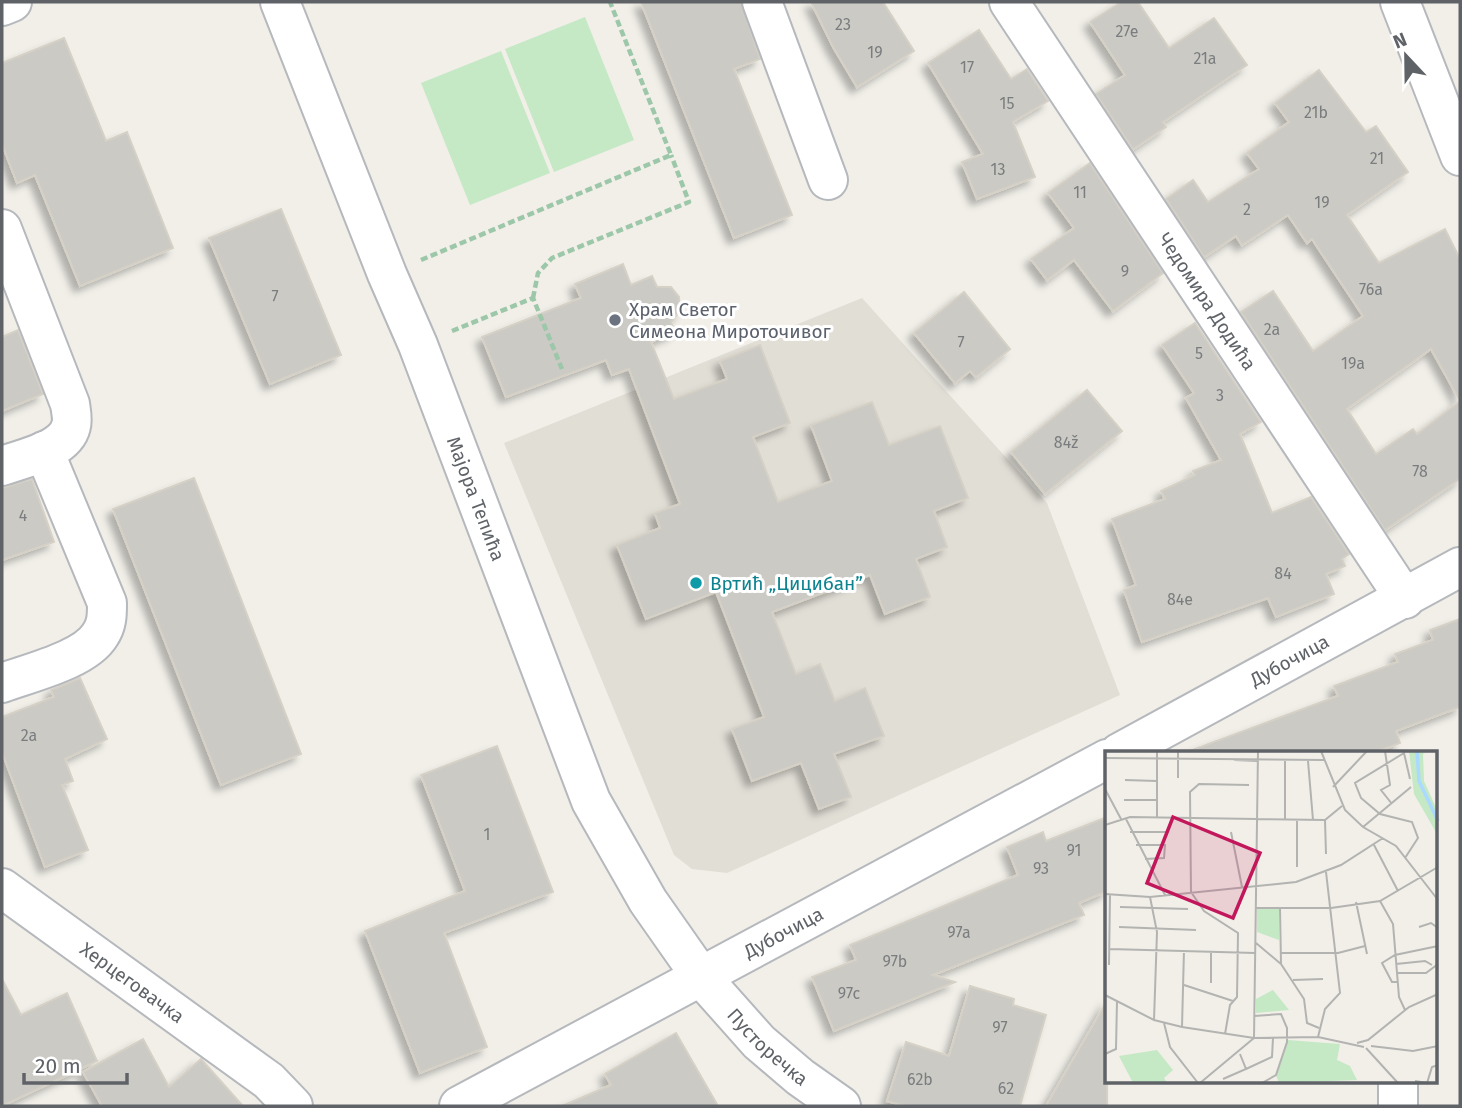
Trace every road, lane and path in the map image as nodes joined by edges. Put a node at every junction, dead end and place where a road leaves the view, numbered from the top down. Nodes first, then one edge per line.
1 (12, 2) edge
2 (260, 2) edge
3 (610, 2) edge
4 (762, 2) edge
5 (1009, 2) edge
6 (1408, 4) edge
7 (2, 6) edge
8 (289, 12) edge
9 (671, 155) junction
10 (1460, 156) edge
11 (828, 180) dead end
12 (4, 243) edge
13 (387, 274) junction
14 (533, 298) junction
15 (418, 345) junction
16 (562, 369) dead end
17 (44, 451) junction
18 (2, 466) edge
19 (1460, 567) edge
20 (1405, 598) junction
21 (2, 683) edge
22 (1123, 751) edge
23 (1105, 761) edge
24 (2, 888) edge
25 (702, 978) junction
26 (1398, 1084) edge
27 (293, 1106) edge
28 (459, 1106) edge
29 (841, 1106) edge
30 (1398, 1106) edge

1 - 7 street
2 - 8 street
3 - 9 path
4 - 11 street
5 - 20 street, Чедомира Додића
6 - 10 street
8 - 13 street, Мајора Тепића
9 - 13 path
9 - 14 path
12 - 17 street
13 - 15 street, Мајора Тепића
14 - 15 path
14 - 16 path
15 - 25 street, Мајора Тепића
17 - 18 street
17 - 21 street
19 - 20 street, Дубочица
20 - 22 street, Дубочица
23 - 25 street, Дубочица
24 - 27 street, Херцеговачка
25 - 28 street, Дубочица
25 - 29 street, Пусторечка
26 - 30 street

